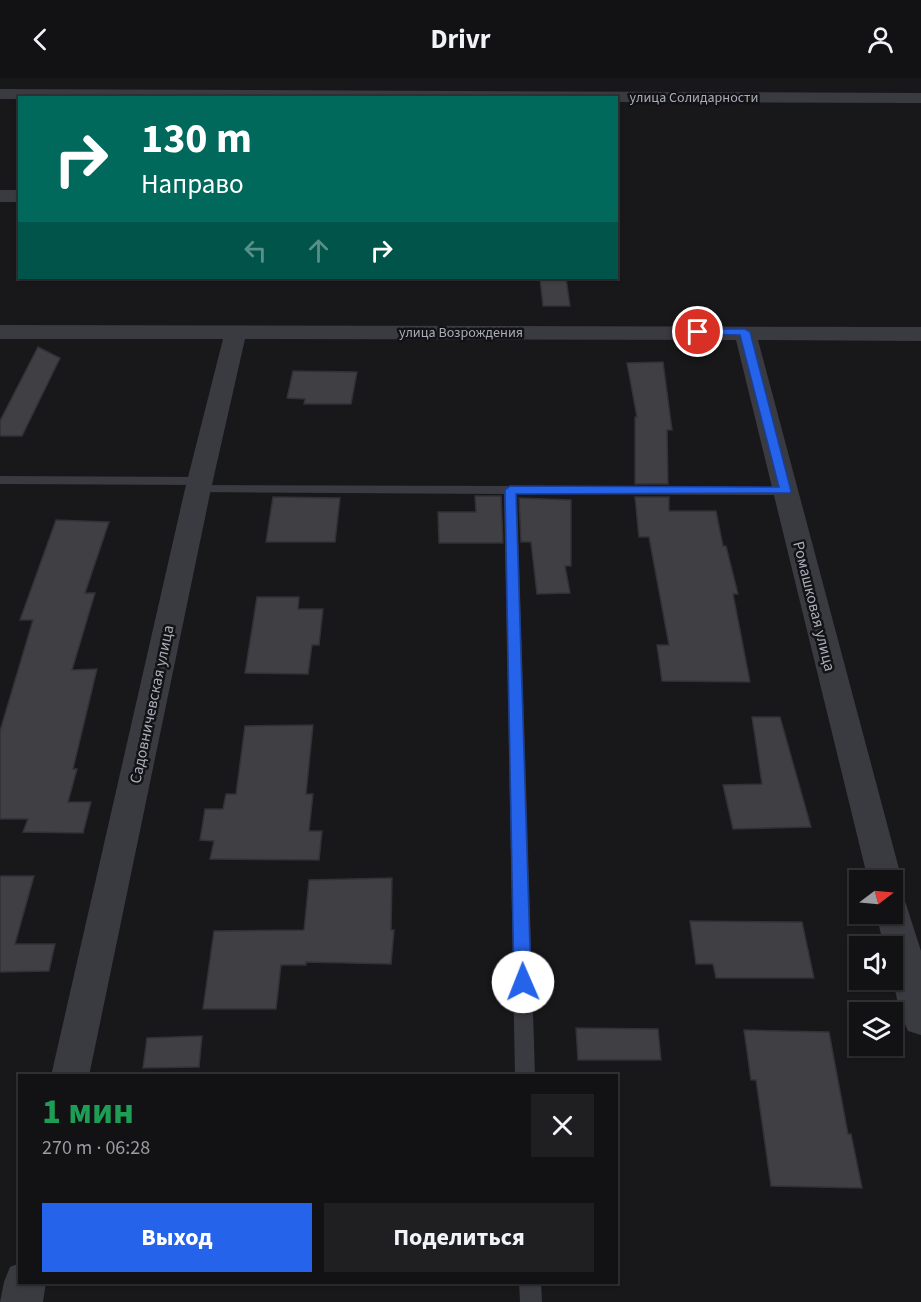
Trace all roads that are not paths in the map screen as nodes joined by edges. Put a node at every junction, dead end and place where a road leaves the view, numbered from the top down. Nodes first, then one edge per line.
1 (0, 94) edge
2 (296, 96) edge
3 (618, 97) edge
4 (921, 98) edge
5 (0, 196) edge
6 (18, 196) edge
7 (0, 332) edge
8 (745, 332) junction
9 (236, 333) junction
10 (921, 334) edge
11 (0, 480) edge
12 (199, 485) junction
13 (510, 490) junction
14 (785, 491) junction
15 (882, 870) edge
16 (896, 924) edge
17 (921, 1019) edge
18 (70, 1074) edge
19 (525, 1074) edge
20 (25, 1284) edge
21 (530, 1284) edge
22 (21, 1302) edge
23 (531, 1302) edge

1 - 2 street, улица Солидарности
3 - 4 street, улица Солидарности
5 - 6 street
7 - 9 street, улица Возрождения
8 - 9 street, улица Возрождения
8 - 10 street, улица Возрождения
8 - 14 street, Ромашковая улица
9 - 12 street, Садовничевская улица
11 - 12 lane
12 - 13 lane
12 - 18 street, Садовничевская улица
13 - 14 lane
13 - 19 lane
14 - 15 street, Ромашковая улица
16 - 17 street
20 - 22 street
21 - 23 lane

